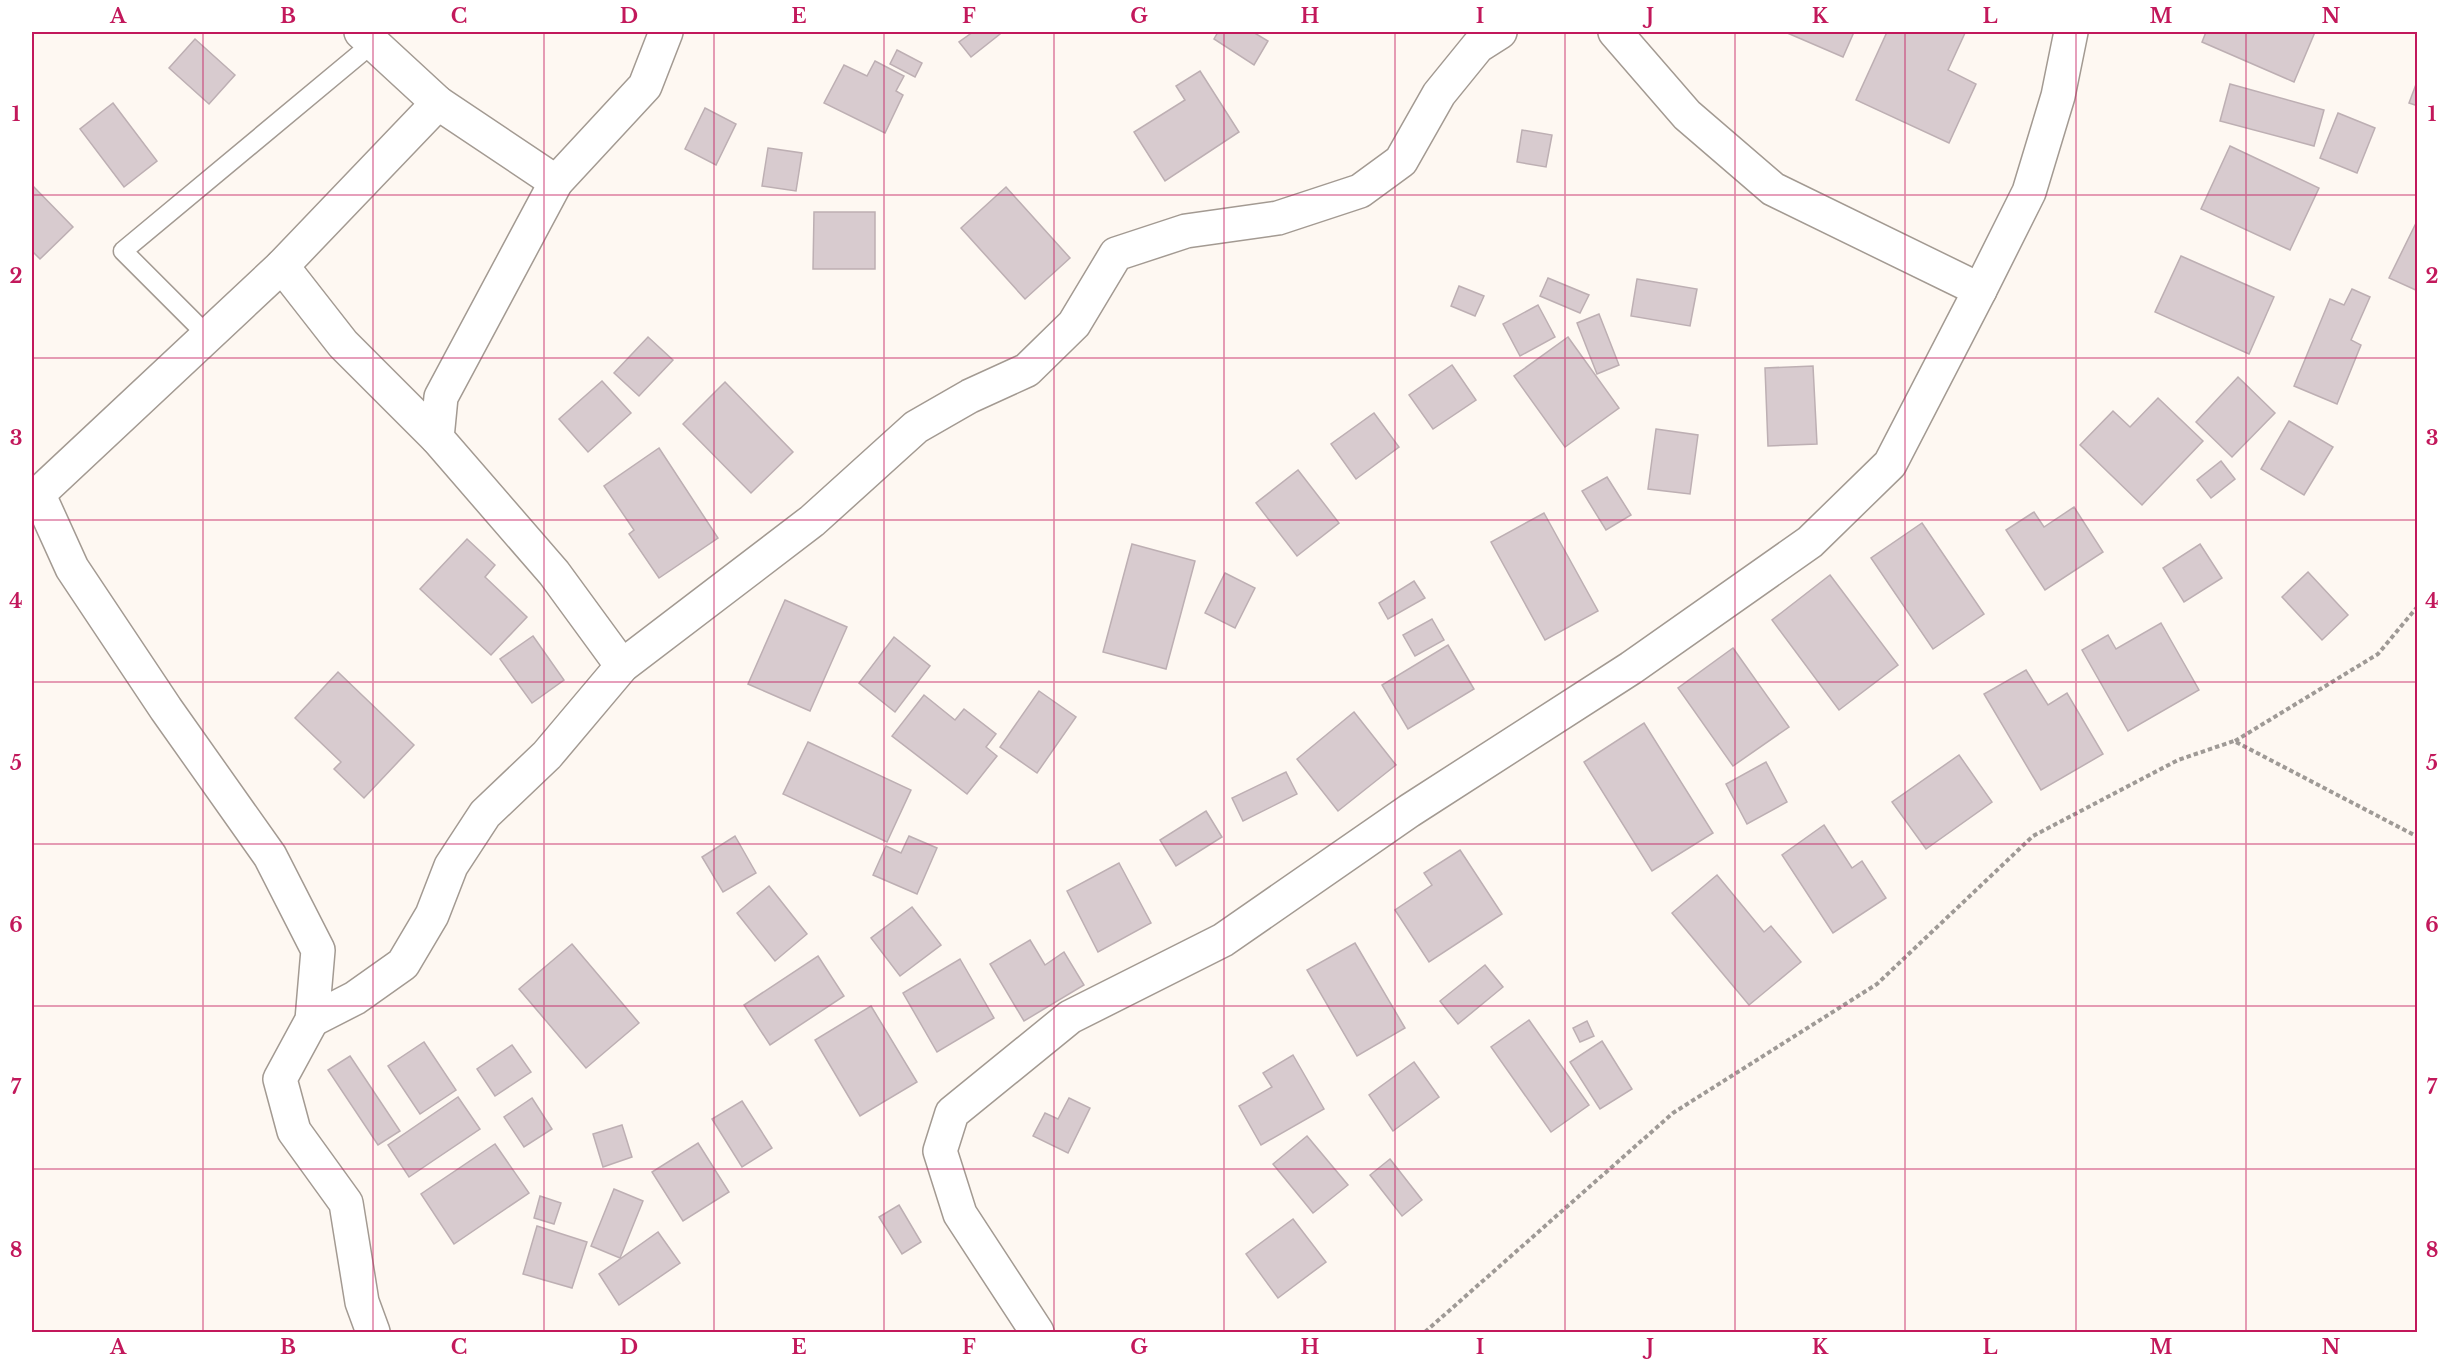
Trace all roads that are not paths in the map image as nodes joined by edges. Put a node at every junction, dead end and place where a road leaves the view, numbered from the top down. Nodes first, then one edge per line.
1 (666, 32) edge
2 (1500, 32) edge
3 (1615, 32) edge
4 (2071, 32) edge
5 (367, 37) edge
6 (438, 103) junction
7 (556, 182) junction
8 (282, 266) junction
9 (1980, 290) junction
10 (207, 335) junction
11 (437, 438) junction
12 (35, 496) edge
13 (622, 666) junction
14 (312, 1020) junction
15 (373, 1332) edge
16 (1037, 1332) edge

1 - 7 street
2 - 13 street
3 - 9 street
4 - 9 street
5 - 6 street
5 - 10 lane
6 - 7 street
6 - 8 street
7 - 11 street
8 - 10 street
8 - 11 street
9 - 16 street
10 - 12 street
11 - 13 street
12 - 14 street
13 - 14 street
14 - 15 street

